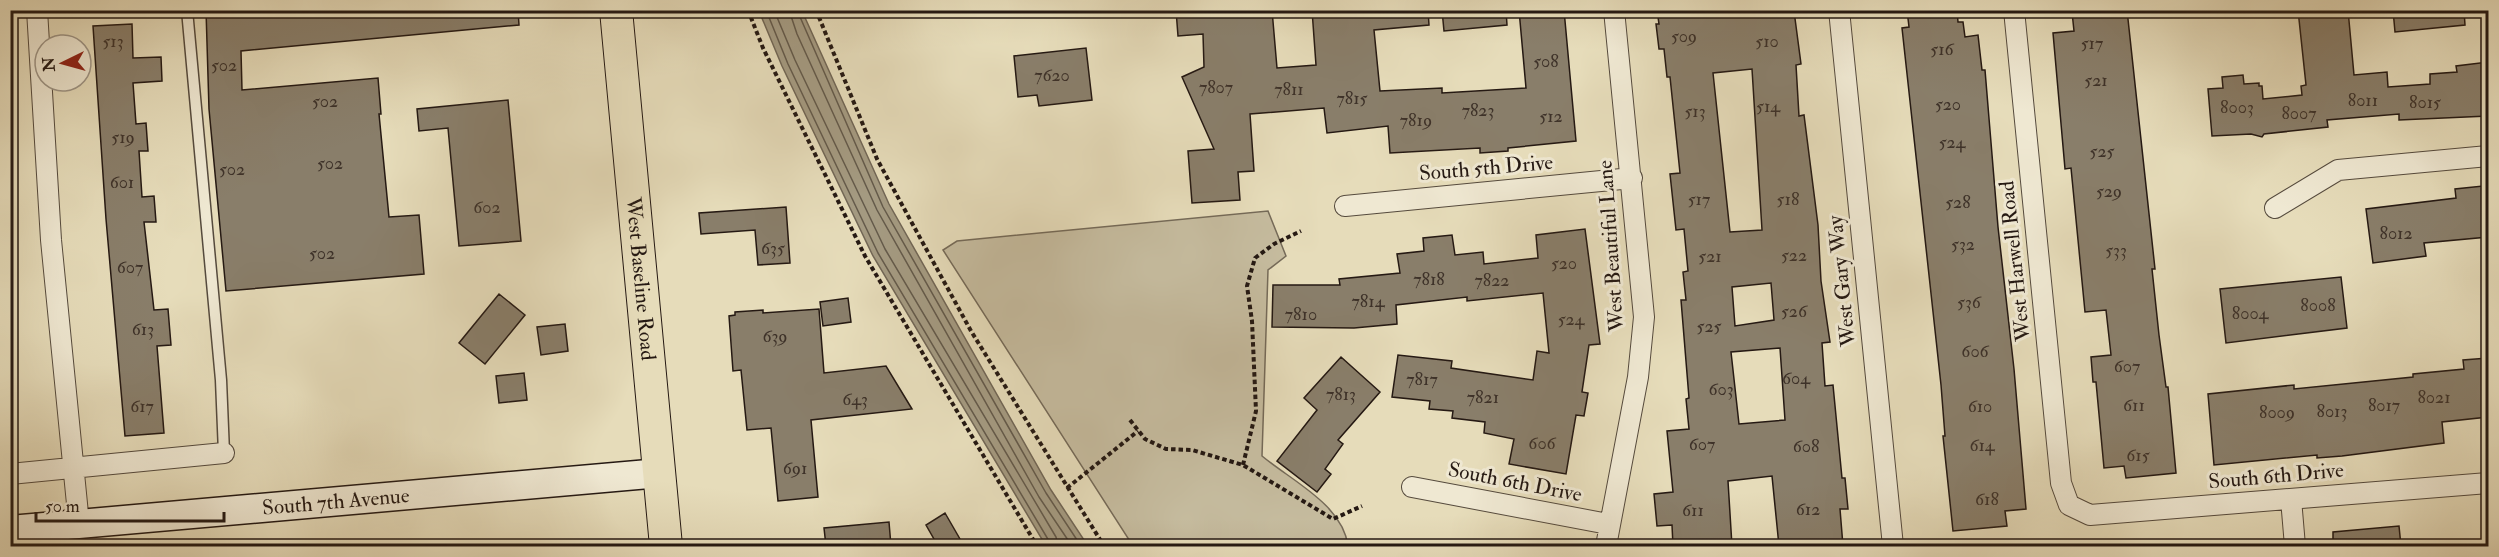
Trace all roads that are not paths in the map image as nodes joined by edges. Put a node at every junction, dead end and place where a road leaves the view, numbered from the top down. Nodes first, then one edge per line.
1 (37, 10) edge
2 (187, 10) edge
3 (616, 10) edge
4 (1614, 10) edge
5 (1839, 10) edge
6 (2014, 11) edge
7 (2488, 156) edge
8 (1632, 178) junction
9 (1345, 206) dead end
10 (2275, 208) dead end
11 (224, 453) joint
12 (74, 468) junction
13 (660, 473) junction
14 (10, 474) edge
15 (2488, 483) edge
16 (1412, 487) dead end
17 (2291, 499) junction
18 (2069, 505) joint
19 (79, 524) junction
20 (1608, 524) junction
21 (10, 530) edge
22 (666, 546) edge
23 (1606, 546) edge
24 (1893, 546) edge
25 (2295, 546) edge

1 - 12 street
2 - 11 lane
3 - 13 main road, West Baseline Road
4 - 8 street, West Beautiful Lane
5 - 24 street, West Gary Way
6 - 18 street, West Harwell Road
7 - 10 street
8 - 9 street, South 5th Drive
8 - 20 street, West Beautiful Lane
11 - 12 street
12 - 14 street
12 - 19 street
13 - 19 main road, South 7th Avenue
13 - 22 main road, West Baseline Road
15 - 17 street, South 6th Drive
16 - 20 street, South 6th Drive
17 - 18 street, South 6th Drive
17 - 25 street
19 - 21 main road, South 7th Avenue
20 - 23 street, West Beautiful Lane

